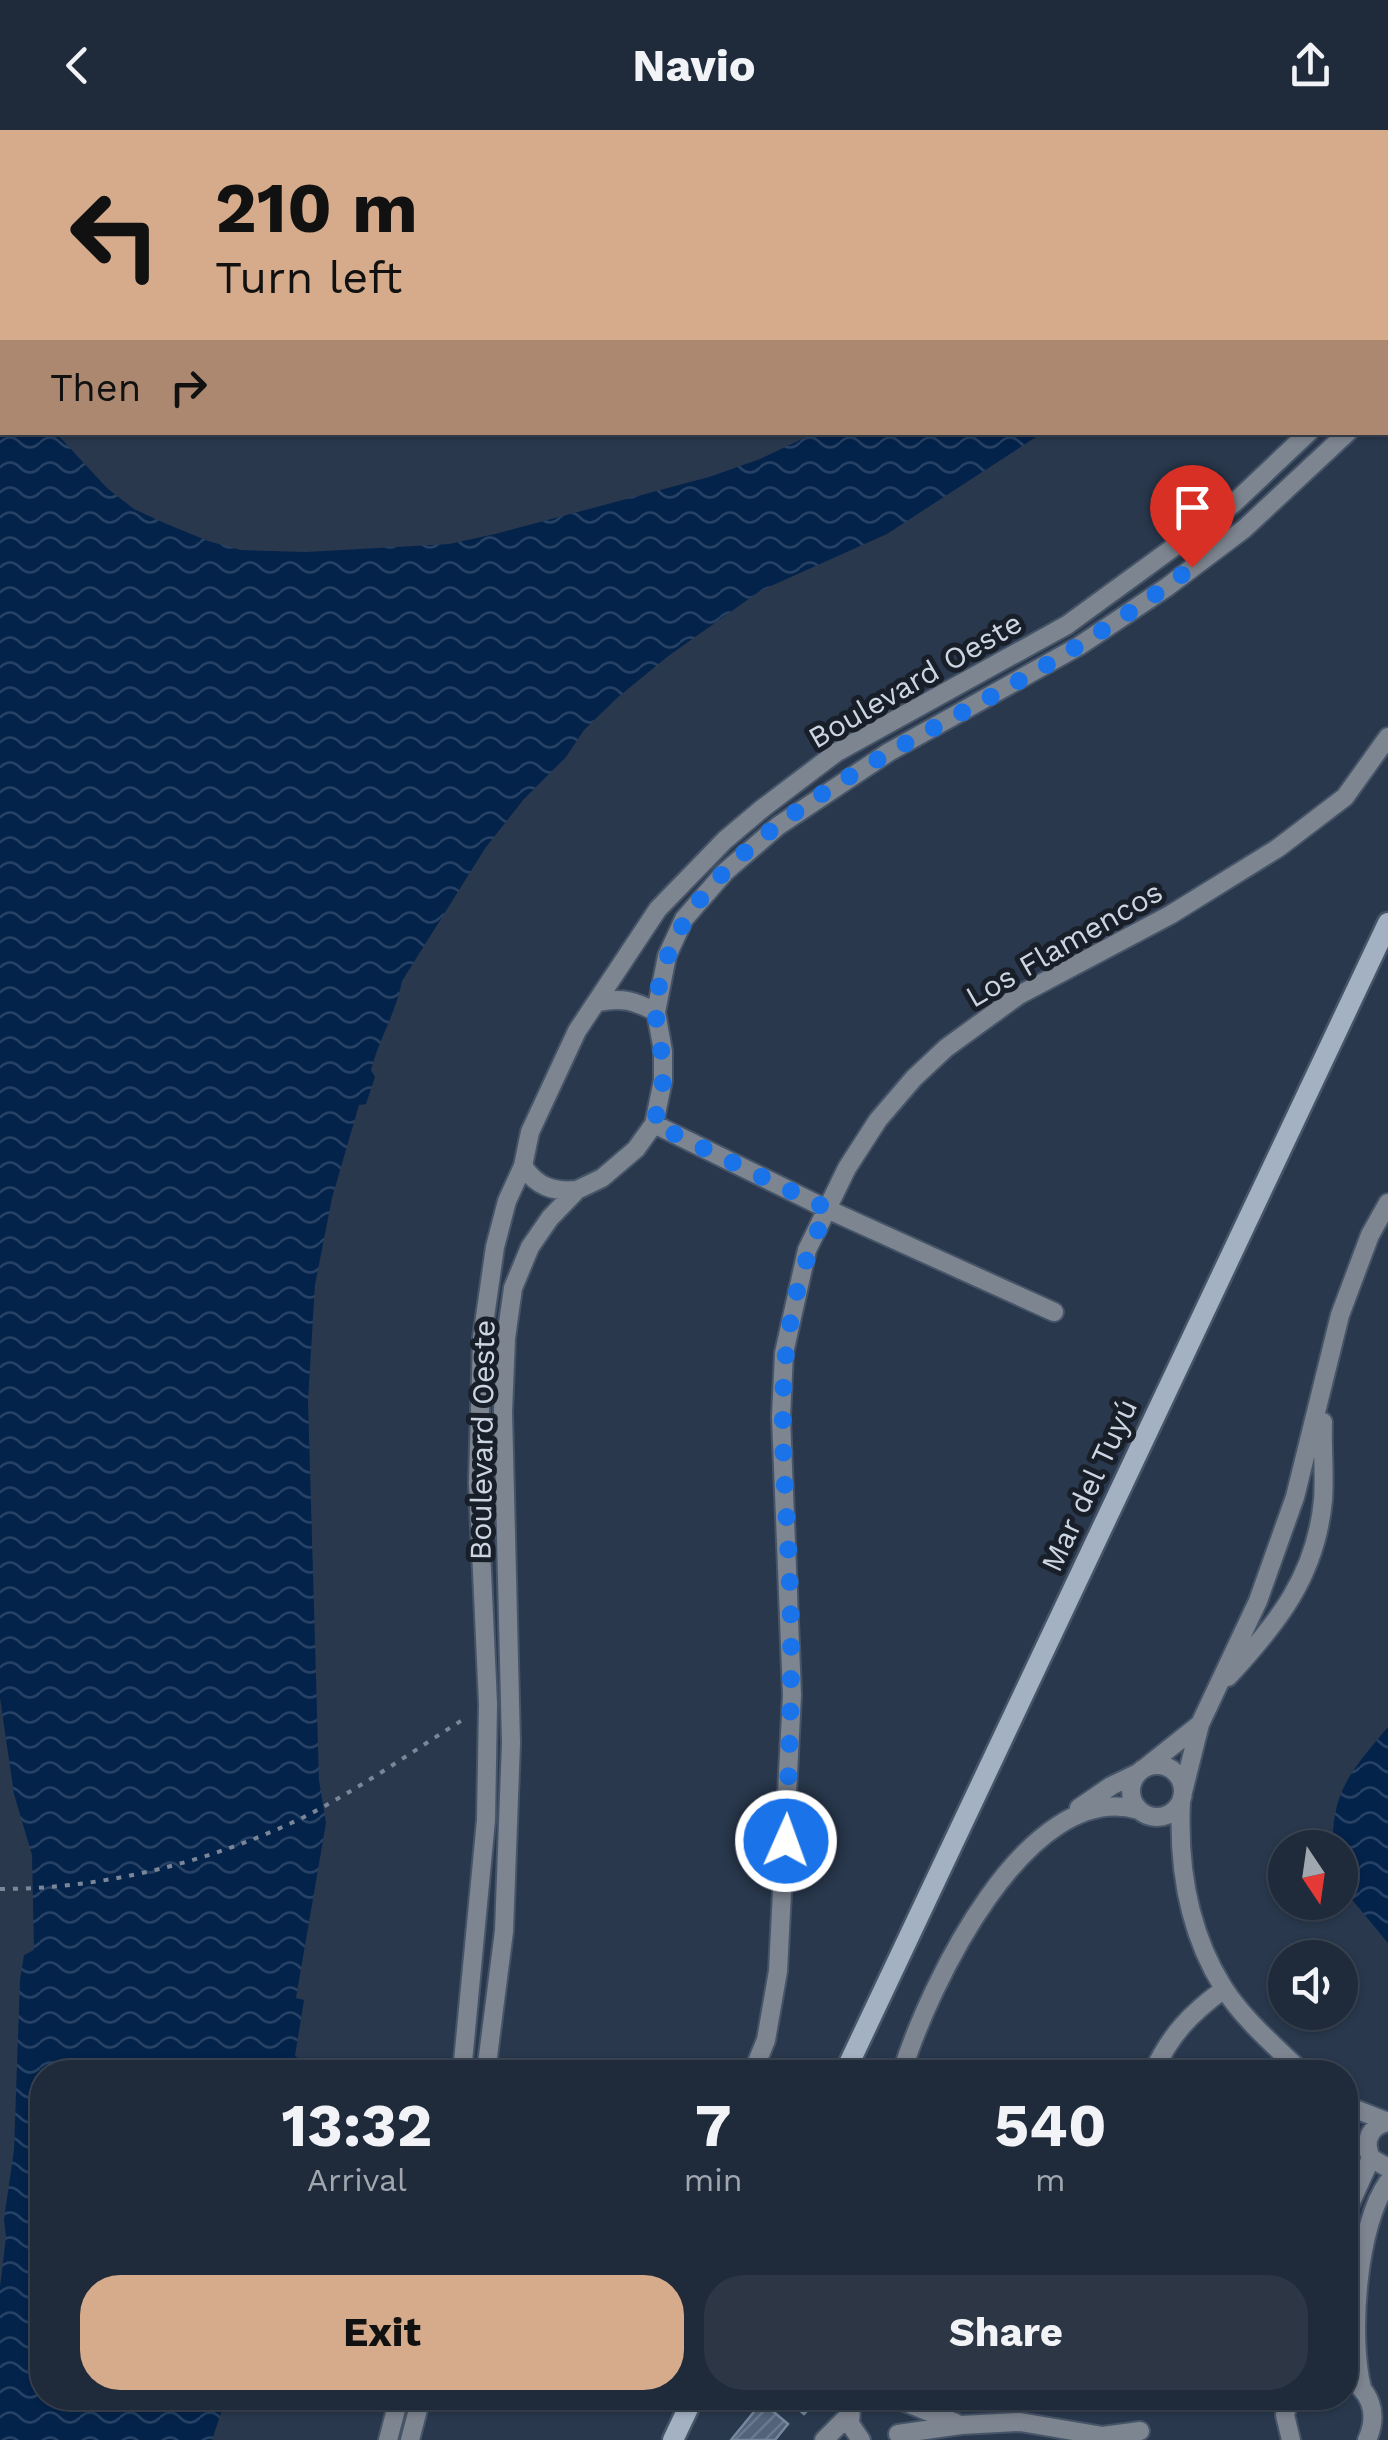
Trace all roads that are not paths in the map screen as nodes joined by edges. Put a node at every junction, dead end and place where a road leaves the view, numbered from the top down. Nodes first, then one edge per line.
1 (1307, 435) edge
2 (1345, 435) edge
3 (1067, 625) junction
4 (1079, 646) junction
5 (1388, 737) edge
6 (763, 808) junction
7 (778, 826) junction
8 (1388, 923) edge
9 (599, 1002) junction
10 (656, 1012) junction
11 (654, 1124) junction
12 (523, 1166) junction
13 (577, 1190) junction
14 (1388, 1203) edge
15 (828, 1209) junction
16 (1054, 1312) dead end
17 (1324, 1389) junction
18 (478, 1410) junction
19 (504, 1412) junction
20 (1295, 1496) junction
21 (1323, 1501) junction
22 (1258, 1601) junction
23 (1284, 1612) junction
24 (1217, 1688) junction
25 (1200, 1724) junction
26 (488, 1742) junction
27 (511, 1743) junction
28 (1142, 1770) junction
29 (1182, 1796) junction
30 (1142, 1812) junction
31 (1066, 1819) junction
32 (1180, 1854) junction
33 (1224, 1989) junction
34 (463, 2060) edge
35 (488, 2060) edge
36 (758, 2060) edge
37 (852, 2060) edge
38 (907, 2060) edge
39 (1159, 2060) edge
40 (1289, 2060) edge
41 (1358, 2111) edge
42 (1388, 2122) edge
43 (1358, 2123) edge
44 (1369, 2150) junction
45 (1388, 2168) edge
46 (1358, 2180) edge
47 (1388, 2182) edge
48 (1358, 2259) edge
49 (1358, 2353) edge
50 (1358, 2385) edge
51 (1362, 2388) junction
52 (396, 2410) edge
53 (417, 2410) edge
54 (687, 2410) edge
55 (852, 2410) edge
56 (900, 2410) edge
57 (924, 2410) edge
58 (1286, 2410) edge
59 (849, 2416) junction
60 (1381, 2418) edge
61 (961, 2425) junction
62 (1140, 2432) dead end
63 (895, 2437) edge
64 (388, 2440) edge
65 (410, 2440) edge
66 (673, 2440) edge
67 (824, 2440) edge
68 (861, 2440) edge
69 (1291, 2440) edge
70 (1367, 2440) edge

1 - 3 street, Boulevard Oeste
2 - 4 street, Boulevard Oeste
3 - 4 street
3 - 6 street, Boulevard Oeste
4 - 7 street, Boulevard Oeste
5 - 15 street, Los Flamencos
6 - 7 street
6 - 9 street, Boulevard Oeste
7 - 10 street, Boulevard Oeste
8 - 37 street, Mar del Tuyú
9 - 10 street
9 - 12 street, Boulevard Oeste
10 - 11 street, Boulevard Oeste
11 - 13 street, Boulevard Oeste
11 - 15 street
12 - 13 street
12 - 18 street, Boulevard Oeste
13 - 19 street, Boulevard Oeste
14 - 17 street
15 - 16 street
15 - 36 street, Los Flamencos
17 - 20 street
17 - 21 street
18 - 19 street
18 - 26 street, Boulevard Oeste
19 - 27 street, Boulevard Oeste
20 - 21 street
20 - 22 street
21 - 23 street
22 - 23 street
22 - 24 street
23 - 24 street
24 - 25 street
25 - 28 street
25 - 29 street
26 - 27 street
26 - 34 street, Boulevard Oeste
27 - 35 street, Boulevard Oeste
28 - 29 street
28 - 30 street
28 - 31 street
29 - 30 street
29 - 32 street
30 - 31 street
30 - 32 street
31 - 38 street
32 - 33 street
33 - 39 street
33 - 40 street
41 - 42 street
42 - 44 street
43 - 44 street
44 - 45 street
44 - 46 street
47 - 48 street
49 - 51 street
50 - 51 street
51 - 60 street
52 - 64 street
53 - 65 street
54 - 66 street
55 - 59 street
56 - 63 street
57 - 61 street
58 - 69 street
59 - 67 street
59 - 68 street
60 - 70 street
61 - 62 street
61 - 63 street

